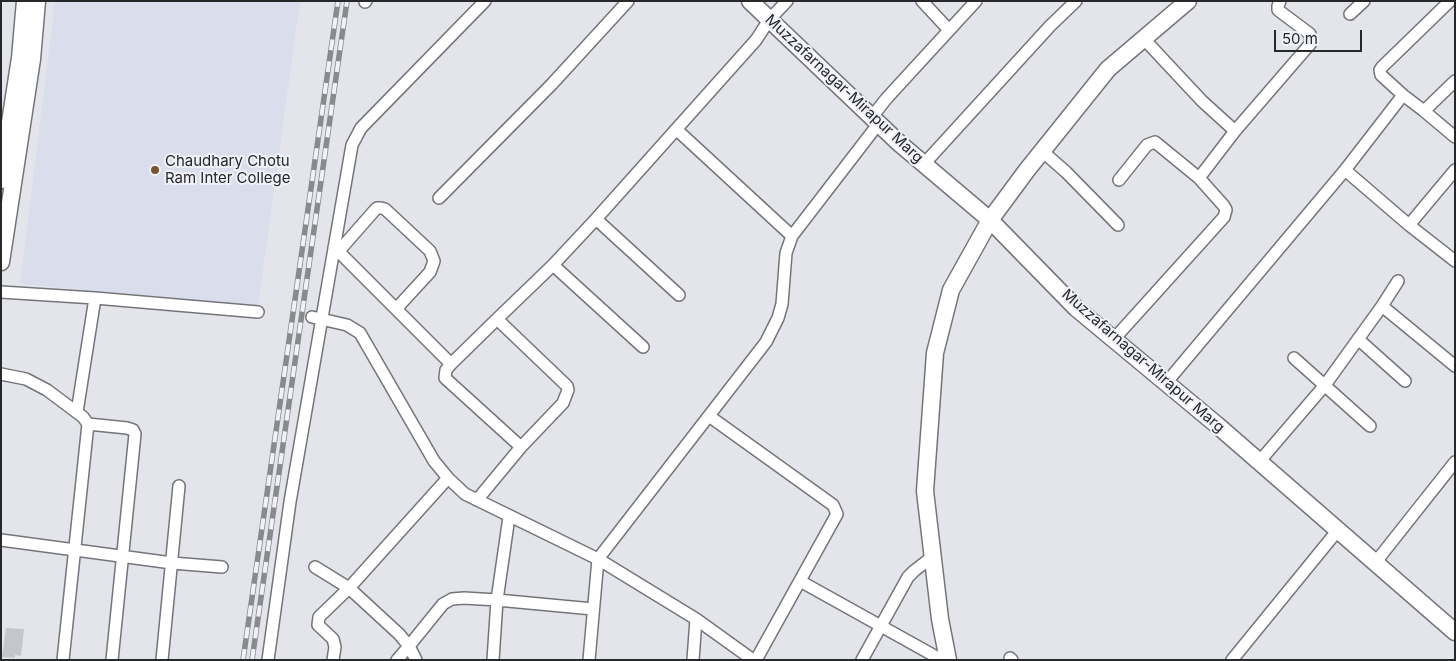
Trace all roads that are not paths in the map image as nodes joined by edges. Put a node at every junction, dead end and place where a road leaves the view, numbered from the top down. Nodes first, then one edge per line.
1 (25, 1) edge
2 (37, 1) edge
3 (485, 1) edge
4 (628, 1) edge
5 (750, 1) edge
6 (787, 1) edge
7 (922, 1) edge
8 (976, 1) edge
9 (1076, 1) edge
10 (1188, 1) edge
11 (1280, 1) edge
12 (1364, 1) edge
13 (1450, 1) edge
14 (1350, 14) dead end
15 (769, 20) junction
16 (949, 30) junction
17 (1144, 39) junction
18 (1455, 81) edge
19 (1403, 95) junction
20 (1424, 111) junction
21 (875, 120) junction
22 (677, 130) junction
23 (1235, 130) junction
24 (10, 135) edge
25 (1455, 137) edge
26 (1042, 151) junction
27 (924, 164) junction
28 (1345, 170) junction
29 (1455, 170) edge
30 (1199, 178) junction
31 (1, 180) edge
32 (1119, 180) dead end
33 (439, 198) dead end
34 (596, 219) junction
35 (990, 220) junction
36 (1118, 225) dead end
37 (1409, 225) junction
38 (792, 236) junction
39 (2, 243) edge
40 (336, 250) junction
41 (1455, 261) edge
42 (1, 262) edge
43 (553, 265) junction
44 (1398, 281) dead end
45 (1, 292) edge
46 (679, 295) dead end
47 (95, 298) junction
48 (1382, 306) junction
49 (396, 309) junction
50 (258, 312) dead end
51 (317, 318) junction
52 (497, 319) junction
53 (1114, 339) junction
54 (1358, 339) junction
55 (643, 348) dead end
56 (1294, 358) dead end
57 (451, 364) junction
58 (1455, 366) edge
59 (1, 374) edge
60 (1405, 381) dead end
61 (1166, 383) junction
62 (1325, 385) junction
63 (81, 392) junction
64 (62, 401) junction
65 (77, 412) junction
66 (709, 416) junction
67 (88, 424) junction
68 (1370, 426) dead end
69 (521, 447) junction
70 (1259, 462) junction
71 (1455, 462) edge
72 (448, 478) junction
73 (179, 486) dead end
74 (477, 500) junction
75 (509, 517) junction
76 (1338, 530) junction
77 (1, 540) edge
78 (76, 550) junction
79 (123, 557) junction
80 (932, 557) junction
81 (598, 559) junction
82 (172, 563) junction
83 (1375, 563) junction
84 (315, 567) dead end
85 (222, 568) dead end
86 (800, 582) junction
87 (349, 588) junction
88 (497, 600) junction
89 (594, 609) junction
90 (696, 619) junction
91 (880, 626) junction
92 (1453, 627) edge
93 (409, 646) junction
94 (64, 660) edge
95 (112, 660) edge
96 (162, 660) edge
97 (268, 660) edge
98 (333, 660) edge
99 (397, 660) edge
100 (416, 660) edge
101 (493, 660) edge
102 (589, 660) edge
103 (693, 660) edge
104 (755, 660) edge
105 (862, 660) edge
106 (942, 660) edge
107 (948, 660) edge
108 (1232, 660) edge

1 - 24 main road
2 - 24 main road
3 - 40 street
4 - 33 street
5 - 15 main road, Muzzafarnagar-Mirapur Marg
6 - 15 street
7 - 16 street
8 - 16 street
9 - 27 street
10 - 17 main road
11 - 23 street
12 - 14 street
13 - 19 street
15 - 21 main road, Muzzafarnagar-Mirapur Marg
15 - 22 street
16 - 21 street
17 - 23 street
17 - 26 main road
18 - 20 street
19 - 20 street
19 - 28 street
20 - 25 street
21 - 27 main road, Muzzafarnagar-Mirapur Marg
21 - 38 street
22 - 34 street
22 - 38 street
23 - 30 street
24 - 31 main road
24 - 39 main road
26 - 35 main road
26 - 36 street
27 - 35 main road, Muzzafarnagar-Mirapur Marg
28 - 37 street
28 - 61 street
29 - 37 street
30 - 32 street
30 - 53 street
34 - 43 street
34 - 46 street
35 - 53 main road, Muzzafarnagar-Mirapur Marg
35 - 80 main road
37 - 41 street
38 - 66 street
39 - 42 main road
40 - 49 street
40 - 49 street
40 - 51 street
43 - 52 street
43 - 55 street
44 - 48 street
45 - 47 street
47 - 50 street
47 - 63 street
48 - 54 street
48 - 58 street
49 - 57 street
51 - 72 street
51 - 97 street
52 - 57 street
52 - 69 street
53 - 61 main road, Muzzafarnagar-Mirapur Marg
54 - 60 street
54 - 62 street
56 - 62 street
57 - 69 street
59 - 64 street
61 - 70 main road, Muzzafarnagar-Mirapur Marg
62 - 68 street
62 - 70 street
63 - 64 street
63 - 65 street
64 - 65 street
65 - 67 street
66 - 81 street
66 - 86 street
67 - 78 street
67 - 79 street
69 - 74 street
70 - 76 main road, Muzzafarnagar-Mirapur Marg
71 - 83 street
72 - 74 street
72 - 87 street
73 - 82 street
74 - 75 street
75 - 81 street
75 - 88 street
76 - 83 main road, Muzzafarnagar-Mirapur Marg
76 - 108 street
77 - 78 street
78 - 79 street
78 - 94 street
79 - 82 street
79 - 95 street
80 - 91 street
80 - 107 main road
81 - 89 street
81 - 90 street
82 - 85 street
82 - 96 street
83 - 92 main road, Muzzafarnagar-Mirapur Marg
84 - 87 street
86 - 91 street
86 - 104 street
87 - 93 street
87 - 98 street
88 - 89 street
88 - 93 street
88 - 101 street
89 - 102 street
90 - 103 street
90 - 104 street
91 - 105 street
91 - 106 street
93 - 99 street
93 - 100 street

